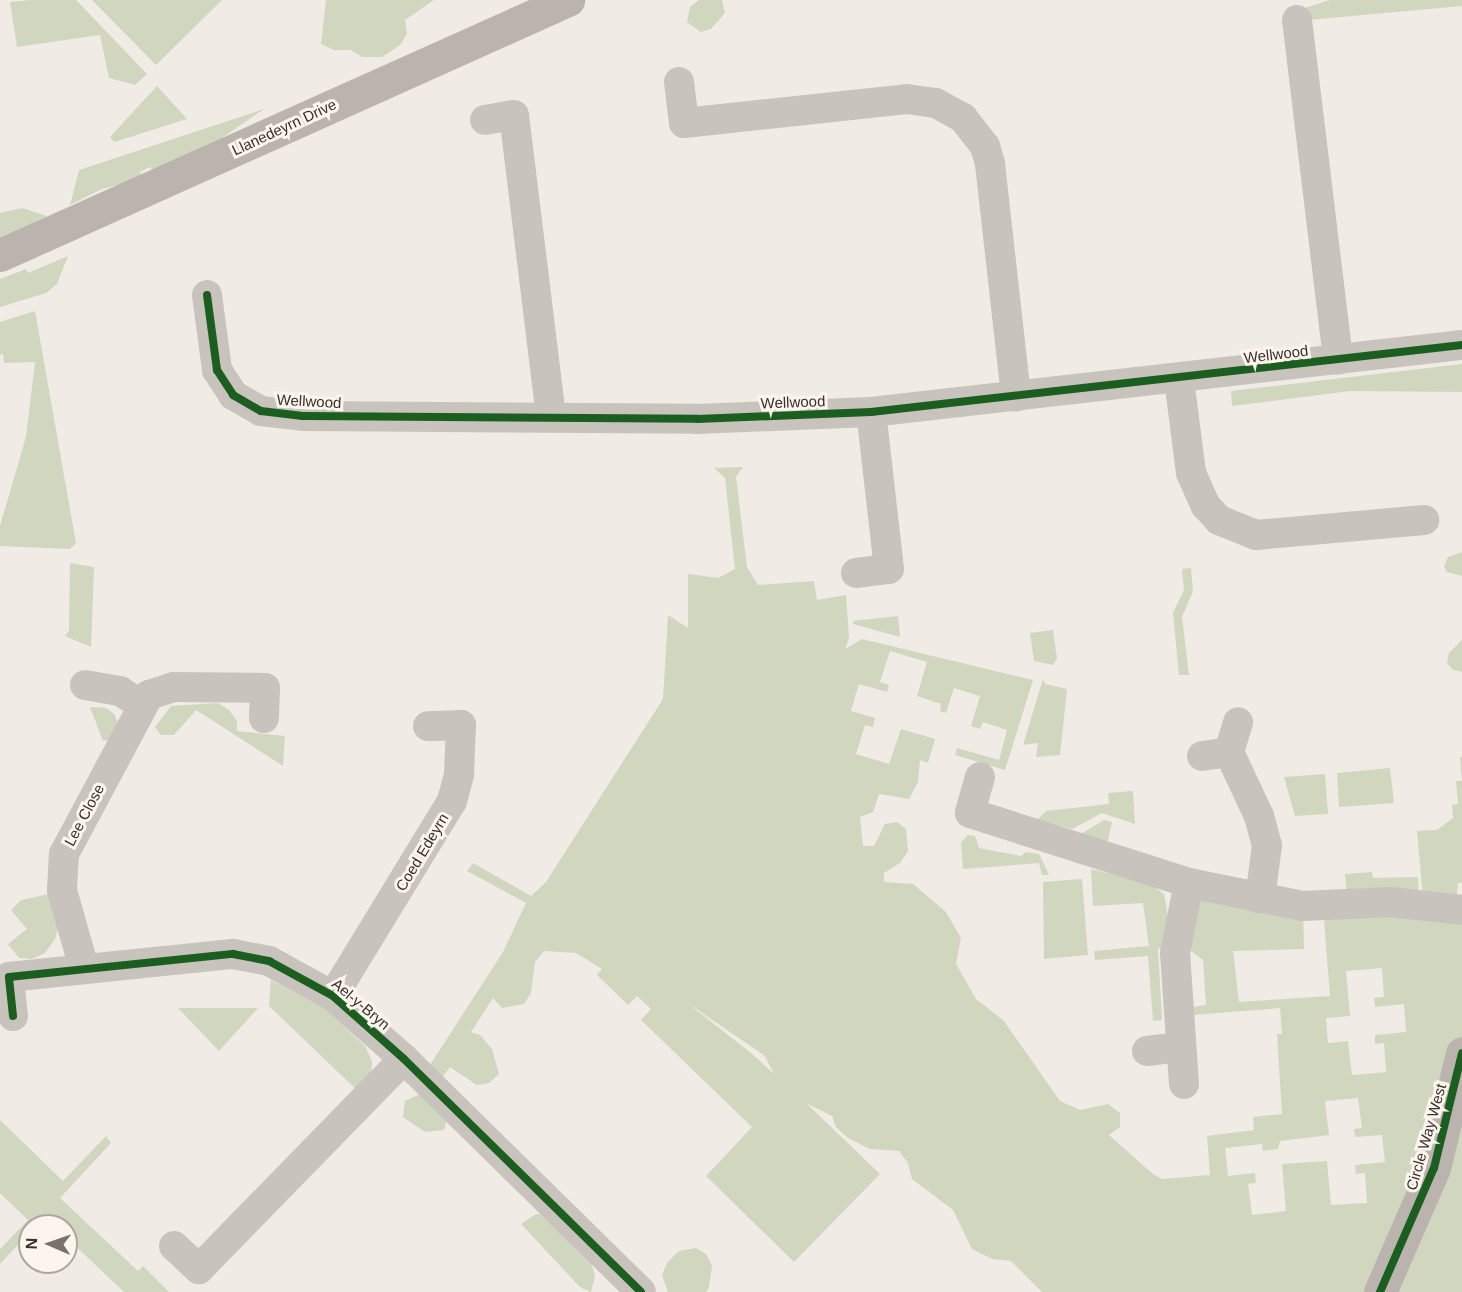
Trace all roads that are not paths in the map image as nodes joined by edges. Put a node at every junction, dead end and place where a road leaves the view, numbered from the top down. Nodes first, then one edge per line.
1 (568, 0) edge
2 (1297, 20) dead end
3 (679, 82) dead end
4 (485, 120) dead end
5 (0, 255) edge
6 (207, 294) dead end
7 (1462, 345) edge
8 (1338, 360) junction
9 (1179, 379) junction
10 (1016, 397) junction
11 (871, 412) junction
12 (550, 417) junction
13 (1424, 520) dead end
14 (856, 573) dead end
15 (85, 685) dead end
16 (143, 706) junction
17 (264, 718) dead end
18 (1238, 722) dead end
19 (428, 726) dead end
20 (980, 777) dead end
21 (1189, 883) junction
22 (1260, 899) junction
23 (1462, 910) edge
24 (84, 968) junction
25 (333, 996) junction
26 (13, 1017) dead end
27 (1181, 1047) junction
28 (1147, 1051) dead end
29 (1462, 1053) edge
30 (404, 1059) junction
31 (1184, 1084) dead end
32 (174, 1246) dead end
33 (622, 1286) edge
34 (1380, 1292) edge

1 - 5 street, Llanedeyrn Drive
2 - 8 street
3 - 10 street
4 - 12 street
6 - 12 street, Wellwood
7 - 8 street, Wellwood
8 - 9 street, Wellwood
9 - 10 street, Wellwood
9 - 13 street
10 - 11 street, Wellwood
11 - 12 street, Wellwood
11 - 14 street
15 - 16 street
16 - 17 street, Lee Close
16 - 24 street, Lee Close
18 - 22 street
19 - 25 street, Coed Edeyrn
20 - 21 street
21 - 22 street
21 - 27 street
22 - 23 street
24 - 25 street, Ael-y-Bryn
24 - 26 street, Ael-y-Bryn
25 - 30 street, Ael-y-Bryn
27 - 28 street
27 - 31 street
29 - 34 street, Circle Way West
30 - 32 street
30 - 33 street, Ael-y-Bryn

